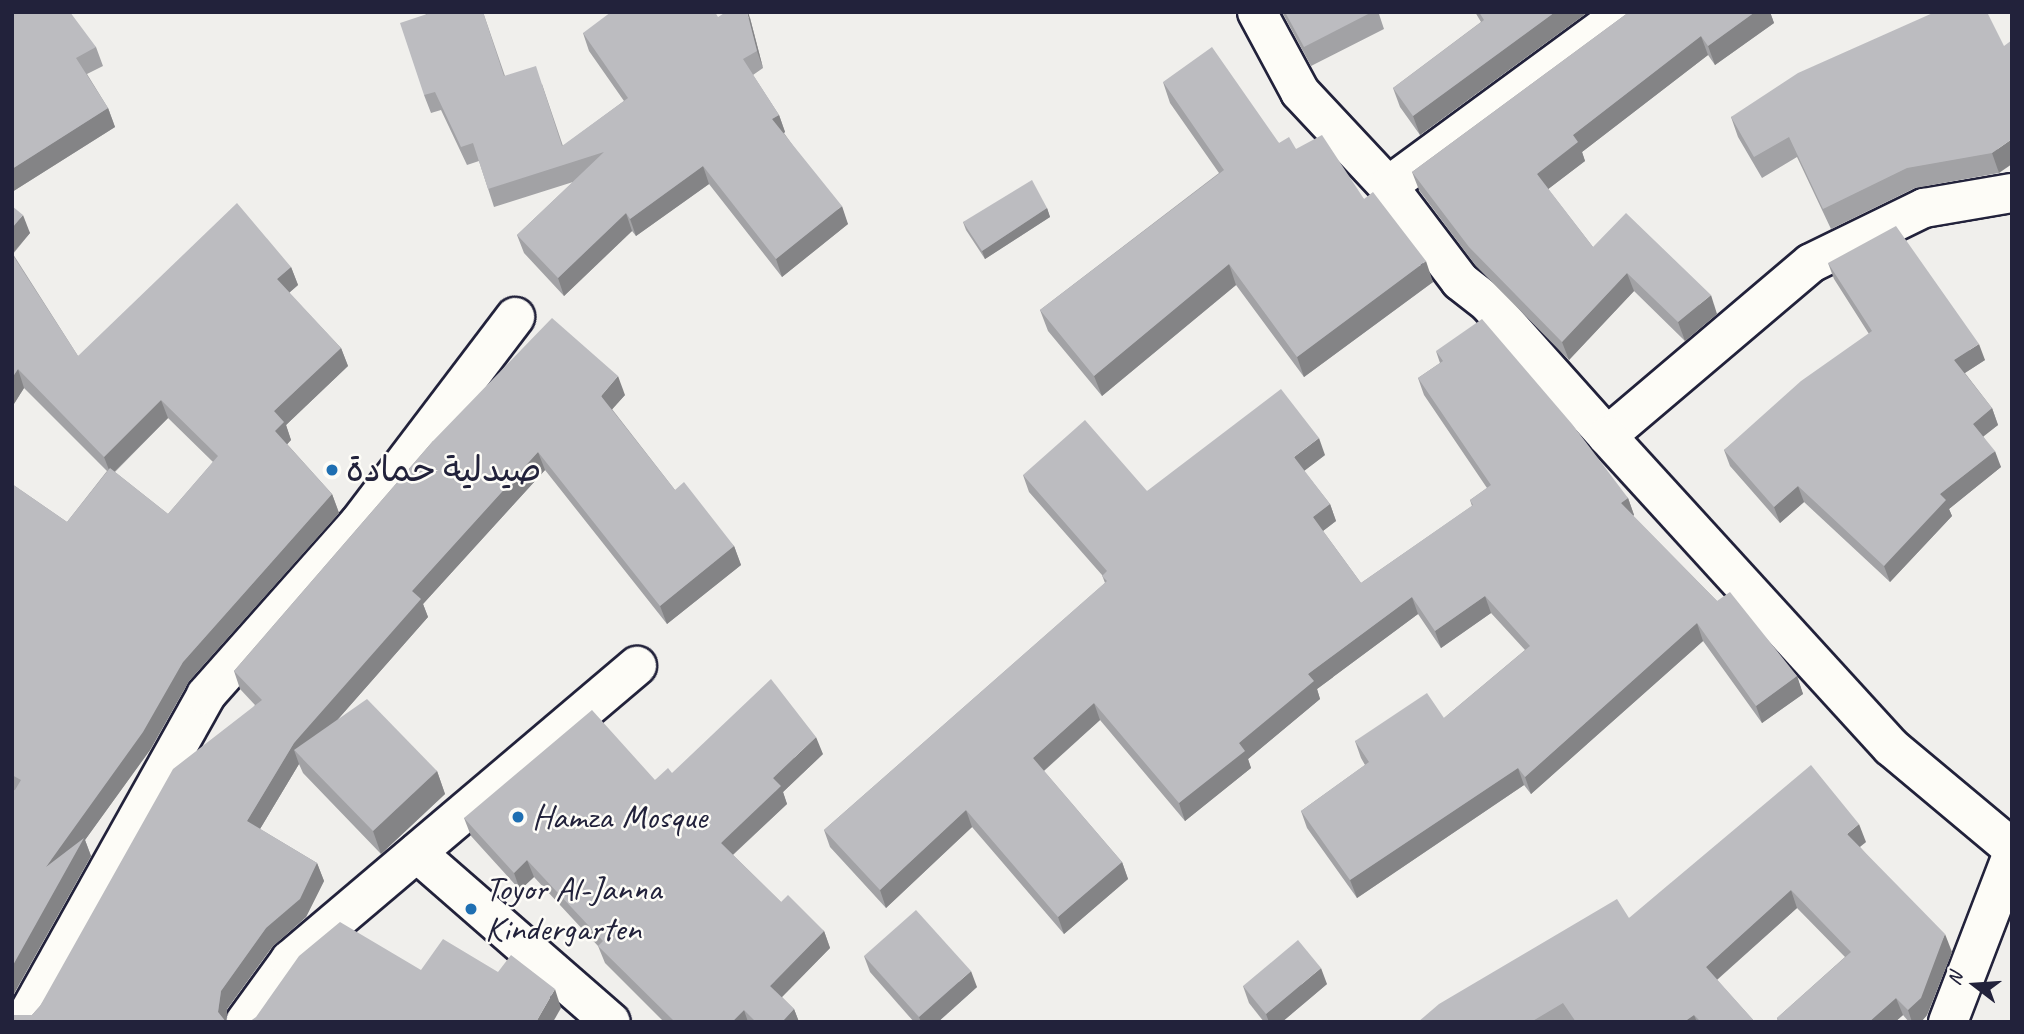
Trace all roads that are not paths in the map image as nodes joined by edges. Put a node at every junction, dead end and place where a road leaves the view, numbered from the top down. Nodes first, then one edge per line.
1 (1258, 12) edge
2 (1625, 12) edge
3 (1388, 186) junction
4 (2012, 193) edge
5 (515, 317) dead end
6 (1607, 436) junction
7 (637, 666) dead end
8 (2012, 848) edge
9 (417, 853) junction
10 (2012, 855) edge
11 (27, 1013) edge
12 (245, 1022) edge
13 (611, 1022) edge
14 (1948, 1022) edge

1 - 3 street
2 - 3 street
3 - 6 street
4 - 6 street
5 - 11 street
6 - 8 street
7 - 9 street
9 - 12 street
9 - 13 street
10 - 14 street

